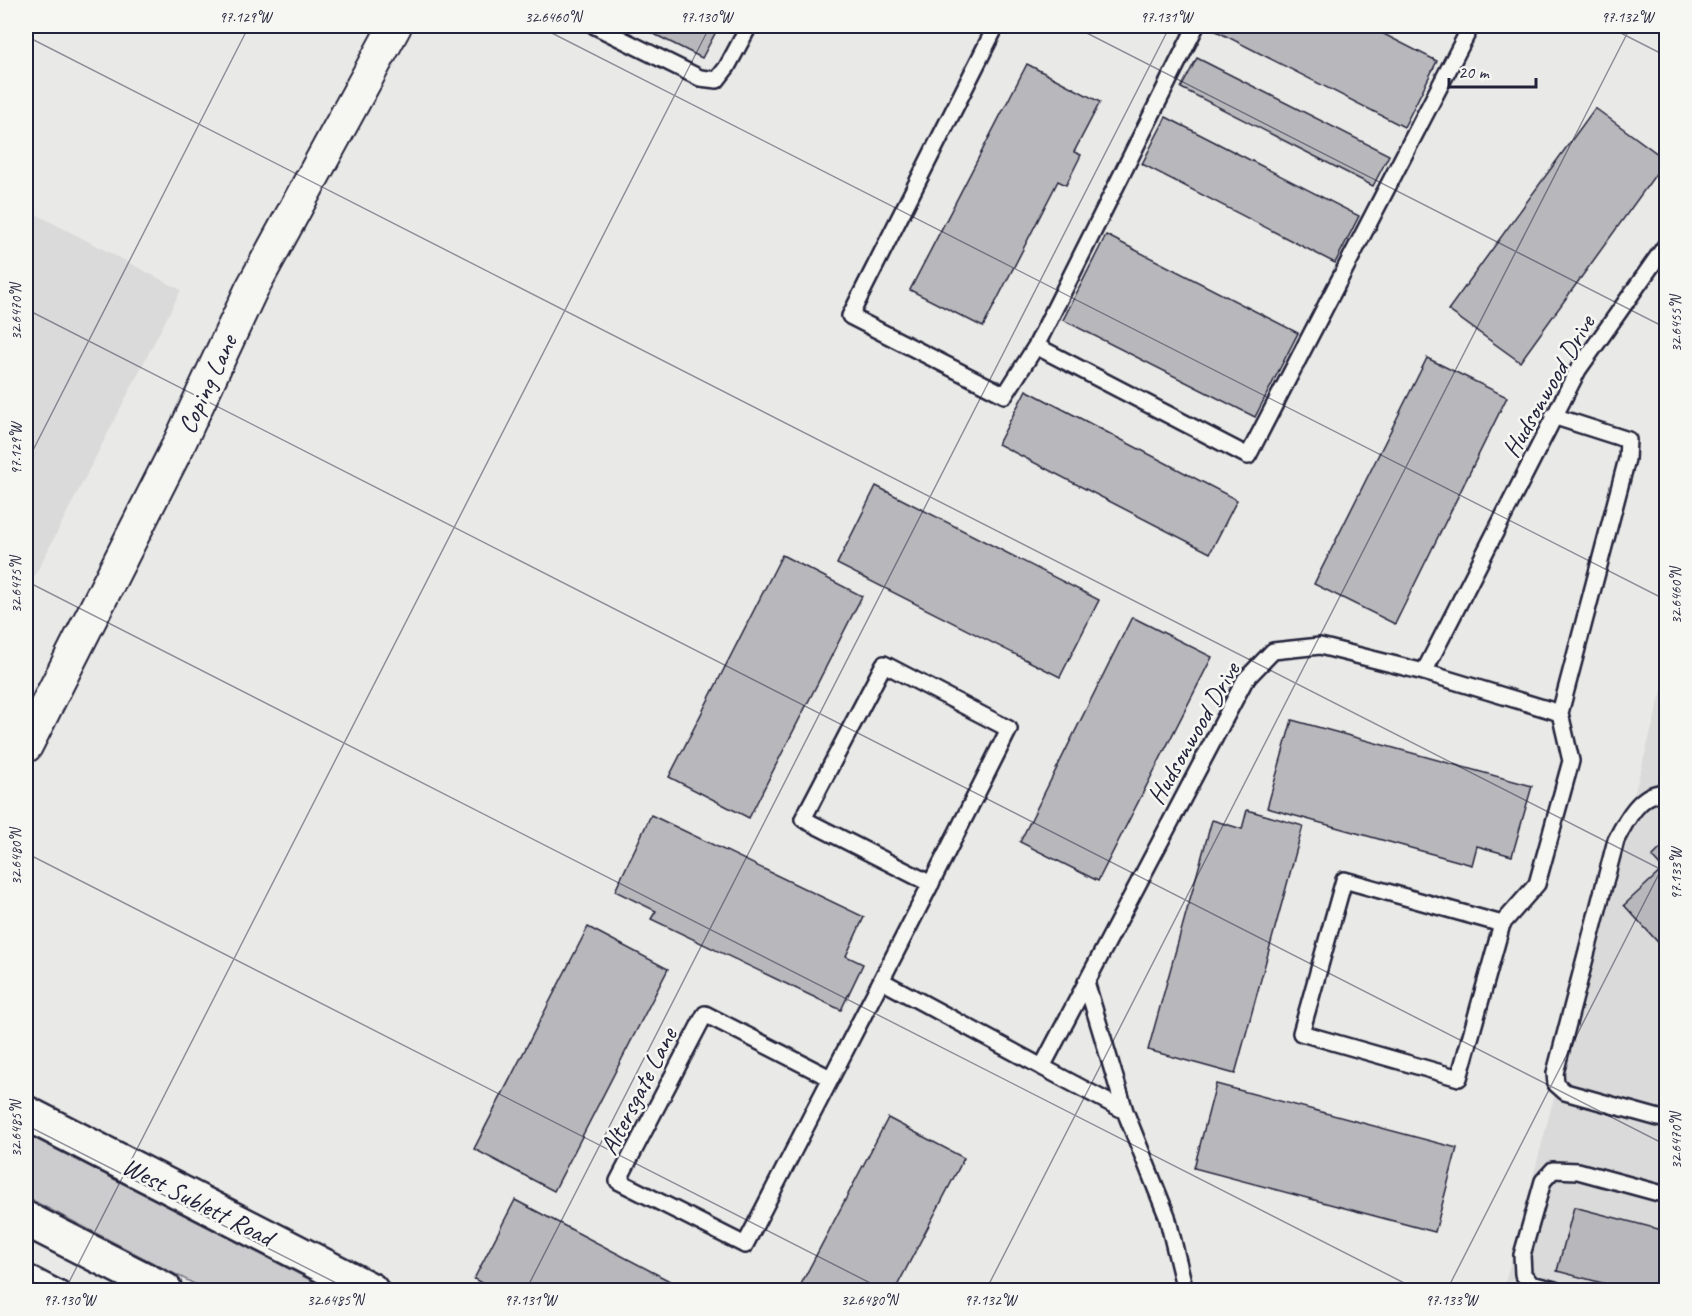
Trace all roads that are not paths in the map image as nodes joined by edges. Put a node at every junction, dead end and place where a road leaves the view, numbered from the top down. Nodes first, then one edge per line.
1 (395, 26) edge
2 (596, 26) edge
3 (749, 26) edge
4 (996, 26) edge
5 (1196, 26) edge
6 (1471, 26) edge
7 (1666, 245) edge
8 (1036, 346) junction
9 (1553, 416) junction
10 (1424, 672) junction
11 (1560, 713) junction
12 (26, 746) edge
13 (1666, 793) edge
14 (931, 884) junction
15 (1502, 924) junction
16 (882, 981) junction
17 (1086, 982) junction
18 (1042, 1067) junction
19 (830, 1078) junction
20 (1125, 1111) junction
21 (26, 1113) edge
22 (1666, 1120) edge
23 (1666, 1195) edge
24 (26, 1219) edge
25 (26, 1272) edge
26 (61, 1290) edge
27 (165, 1290) edge
28 (371, 1290) edge
29 (1185, 1290) edge
30 (1555, 1290) edge

1 - 12 street, Coping Lane
2 - 3 lane
4 - 8 lane
5 - 8 lane
6 - 8 lane
7 - 9 lane, Hudsonwood Drive
9 - 10 lane, Hudsonwood Drive
9 - 11 lane
10 - 11 lane
10 - 17 lane, Hudsonwood Drive
11 - 15 lane
13 - 22 lane
14 - 14 lane, Altersgate Lane
14 - 16 lane, Altersgate Lane
15 - 15 lane
16 - 18 lane
16 - 19 lane, Altersgate Lane
17 - 18 lane, Hudsonwood Drive
17 - 20 lane
18 - 20 lane
19 - 19 lane, Altersgate Lane
20 - 29 lane
21 - 28 main road, West Sublett Road
23 - 30 lane
24 - 27 main road
25 - 26 lane

